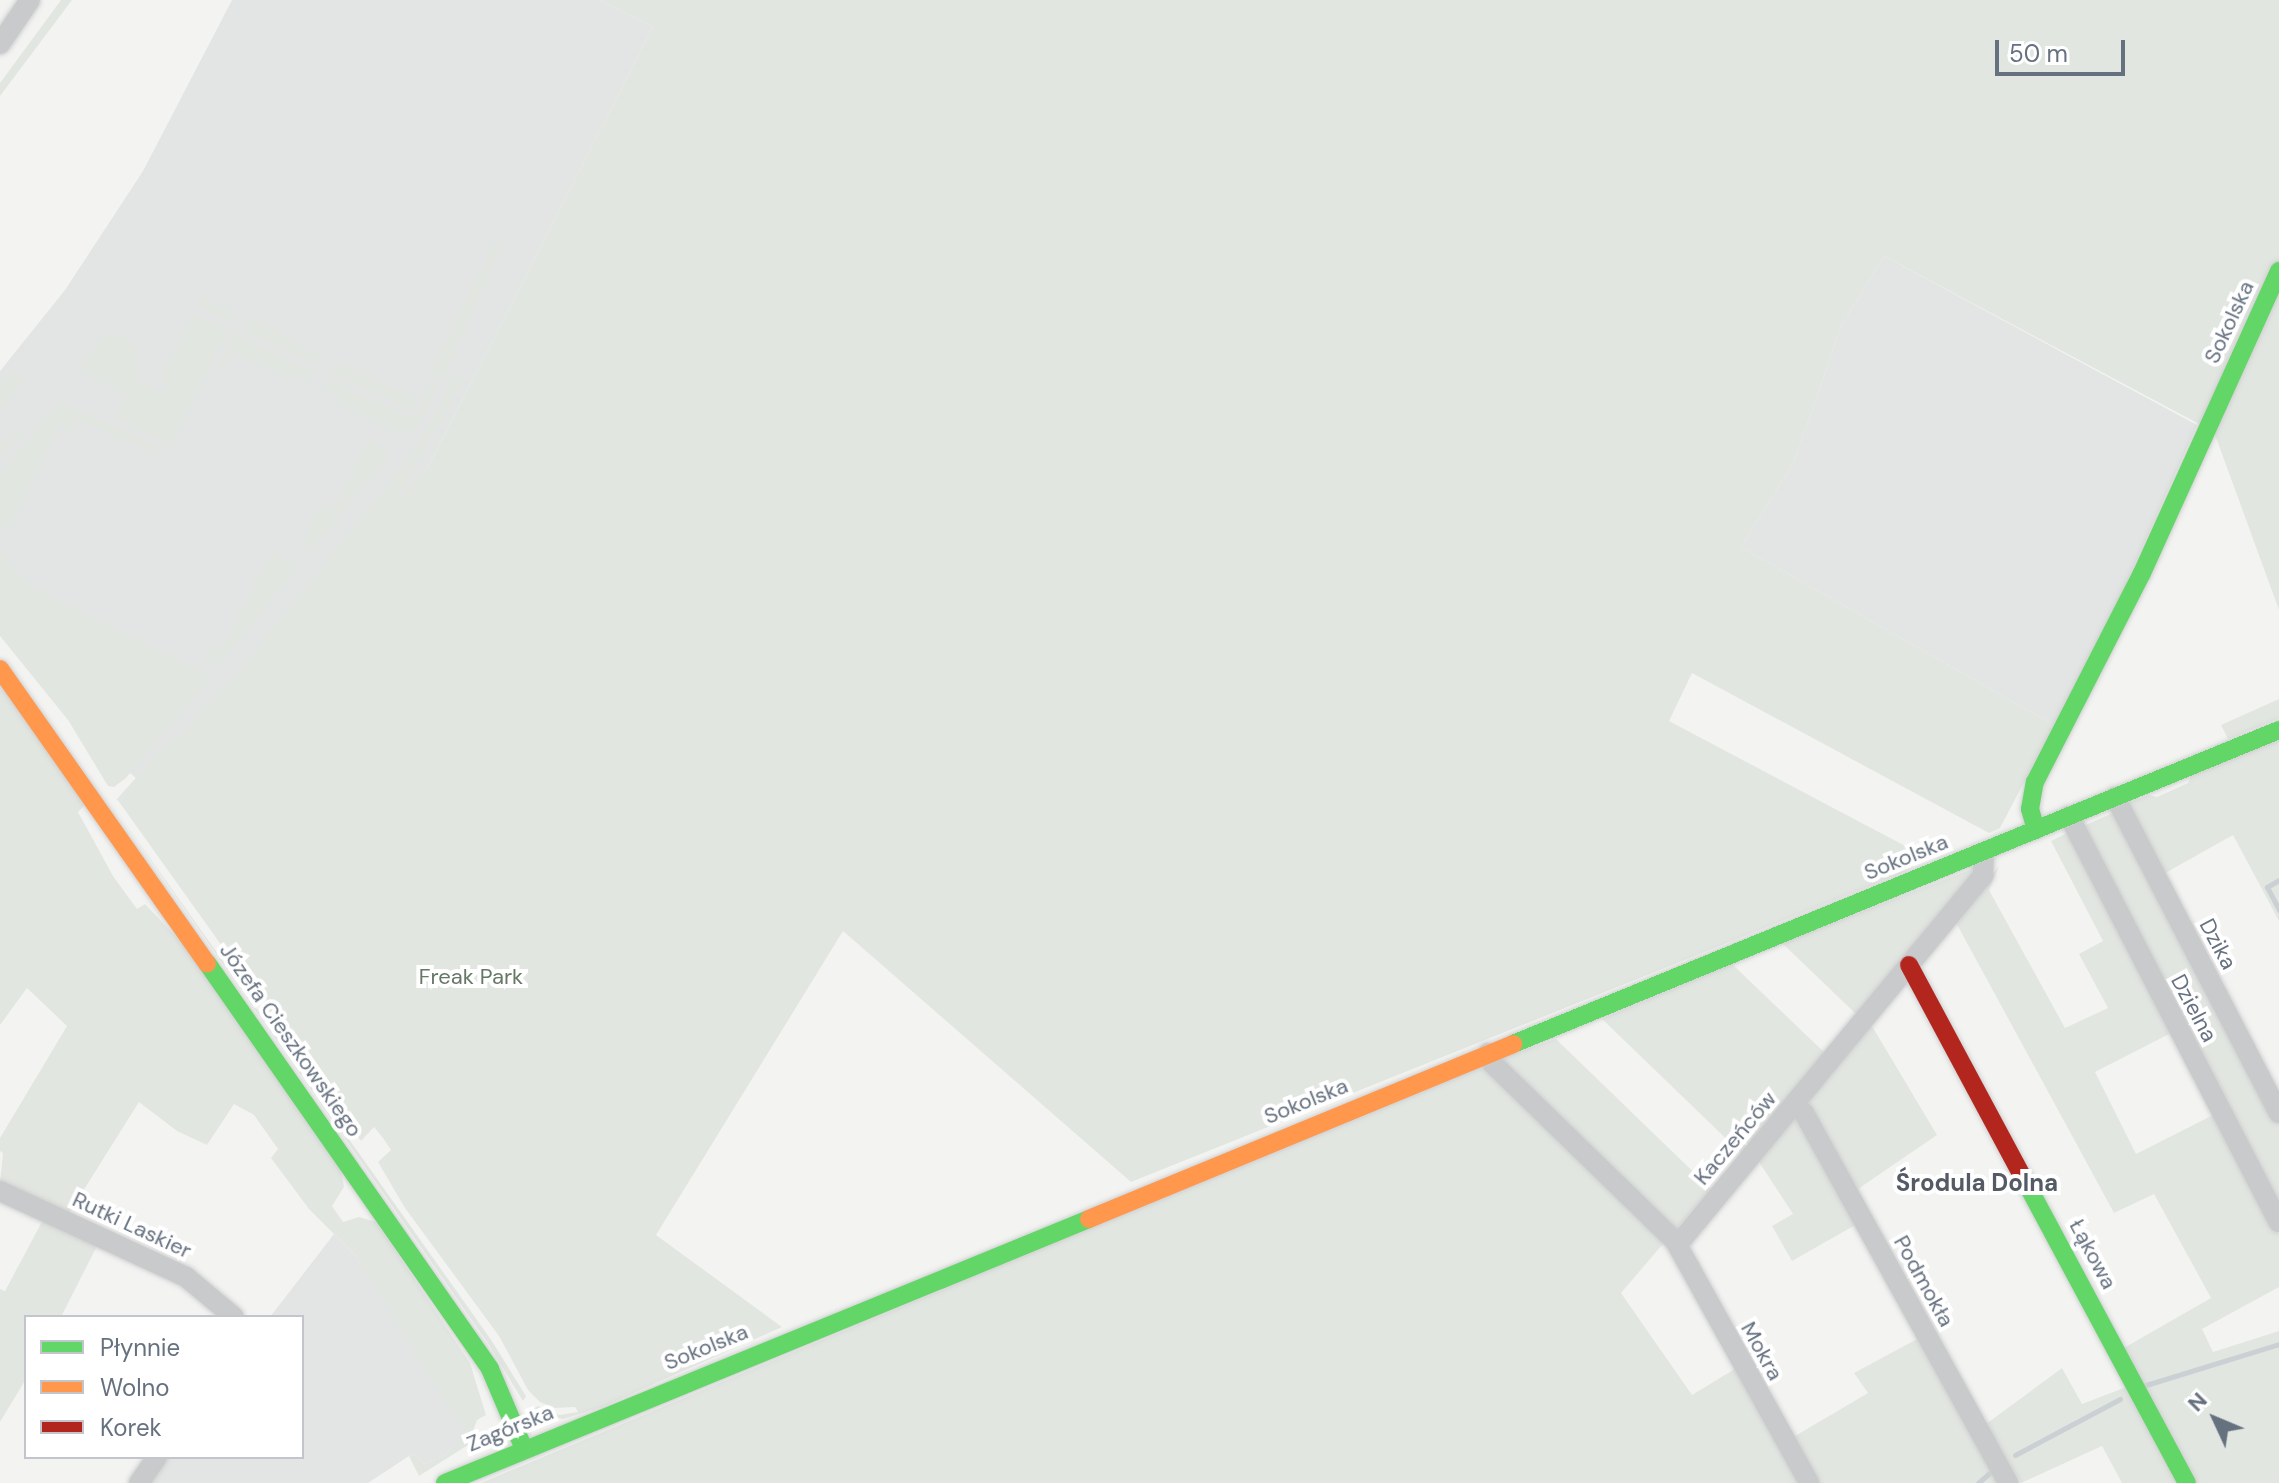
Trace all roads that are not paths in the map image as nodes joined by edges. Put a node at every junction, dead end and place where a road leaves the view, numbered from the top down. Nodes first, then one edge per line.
1 (30, 0) edge
2 (0, 44) edge
3 (2279, 271) edge
4 (0, 669) edge
5 (2279, 730) edge
6 (2115, 797) junction
7 (2069, 816) junction
8 (2036, 830) junction
9 (1984, 852) junction
10 (1909, 965) junction
11 (1488, 1053) junction
12 (1795, 1105) junction
13 (2279, 1113) edge
14 (0, 1191) edge
15 (2279, 1222) edge
16 (1675, 1241) junction
17 (232, 1315) edge
18 (594, 1419) joint
19 (524, 1449) junction
20 (156, 1459) edge
21 (139, 1483) edge
22 (445, 1483) edge
23 (1809, 1483) edge
24 (2008, 1483) edge
25 (2187, 1483) edge

1 - 2 street
3 - 8 street, Sokolska
4 - 19 street, Józefa Cieszkowskiego
5 - 6 street, Sokolska
6 - 7 street, Sokolska
6 - 13 street, Dzika
7 - 8 street, Sokolska
7 - 15 street, Dzielna
8 - 9 street, Sokolska
9 - 10 street, Kaczeńców
9 - 11 street, Sokolska
10 - 12 street, Kaczeńców
10 - 25 street, Łąkowa
11 - 16 street
11 - 18 street, Sokolska
12 - 16 street, Kaczeńców
12 - 24 street, Podmokła
14 - 17 street, Rutki Laskier
16 - 23 street, Mokra
18 - 19 street, Zagórska
19 - 22 street, Zagórska
20 - 21 street

